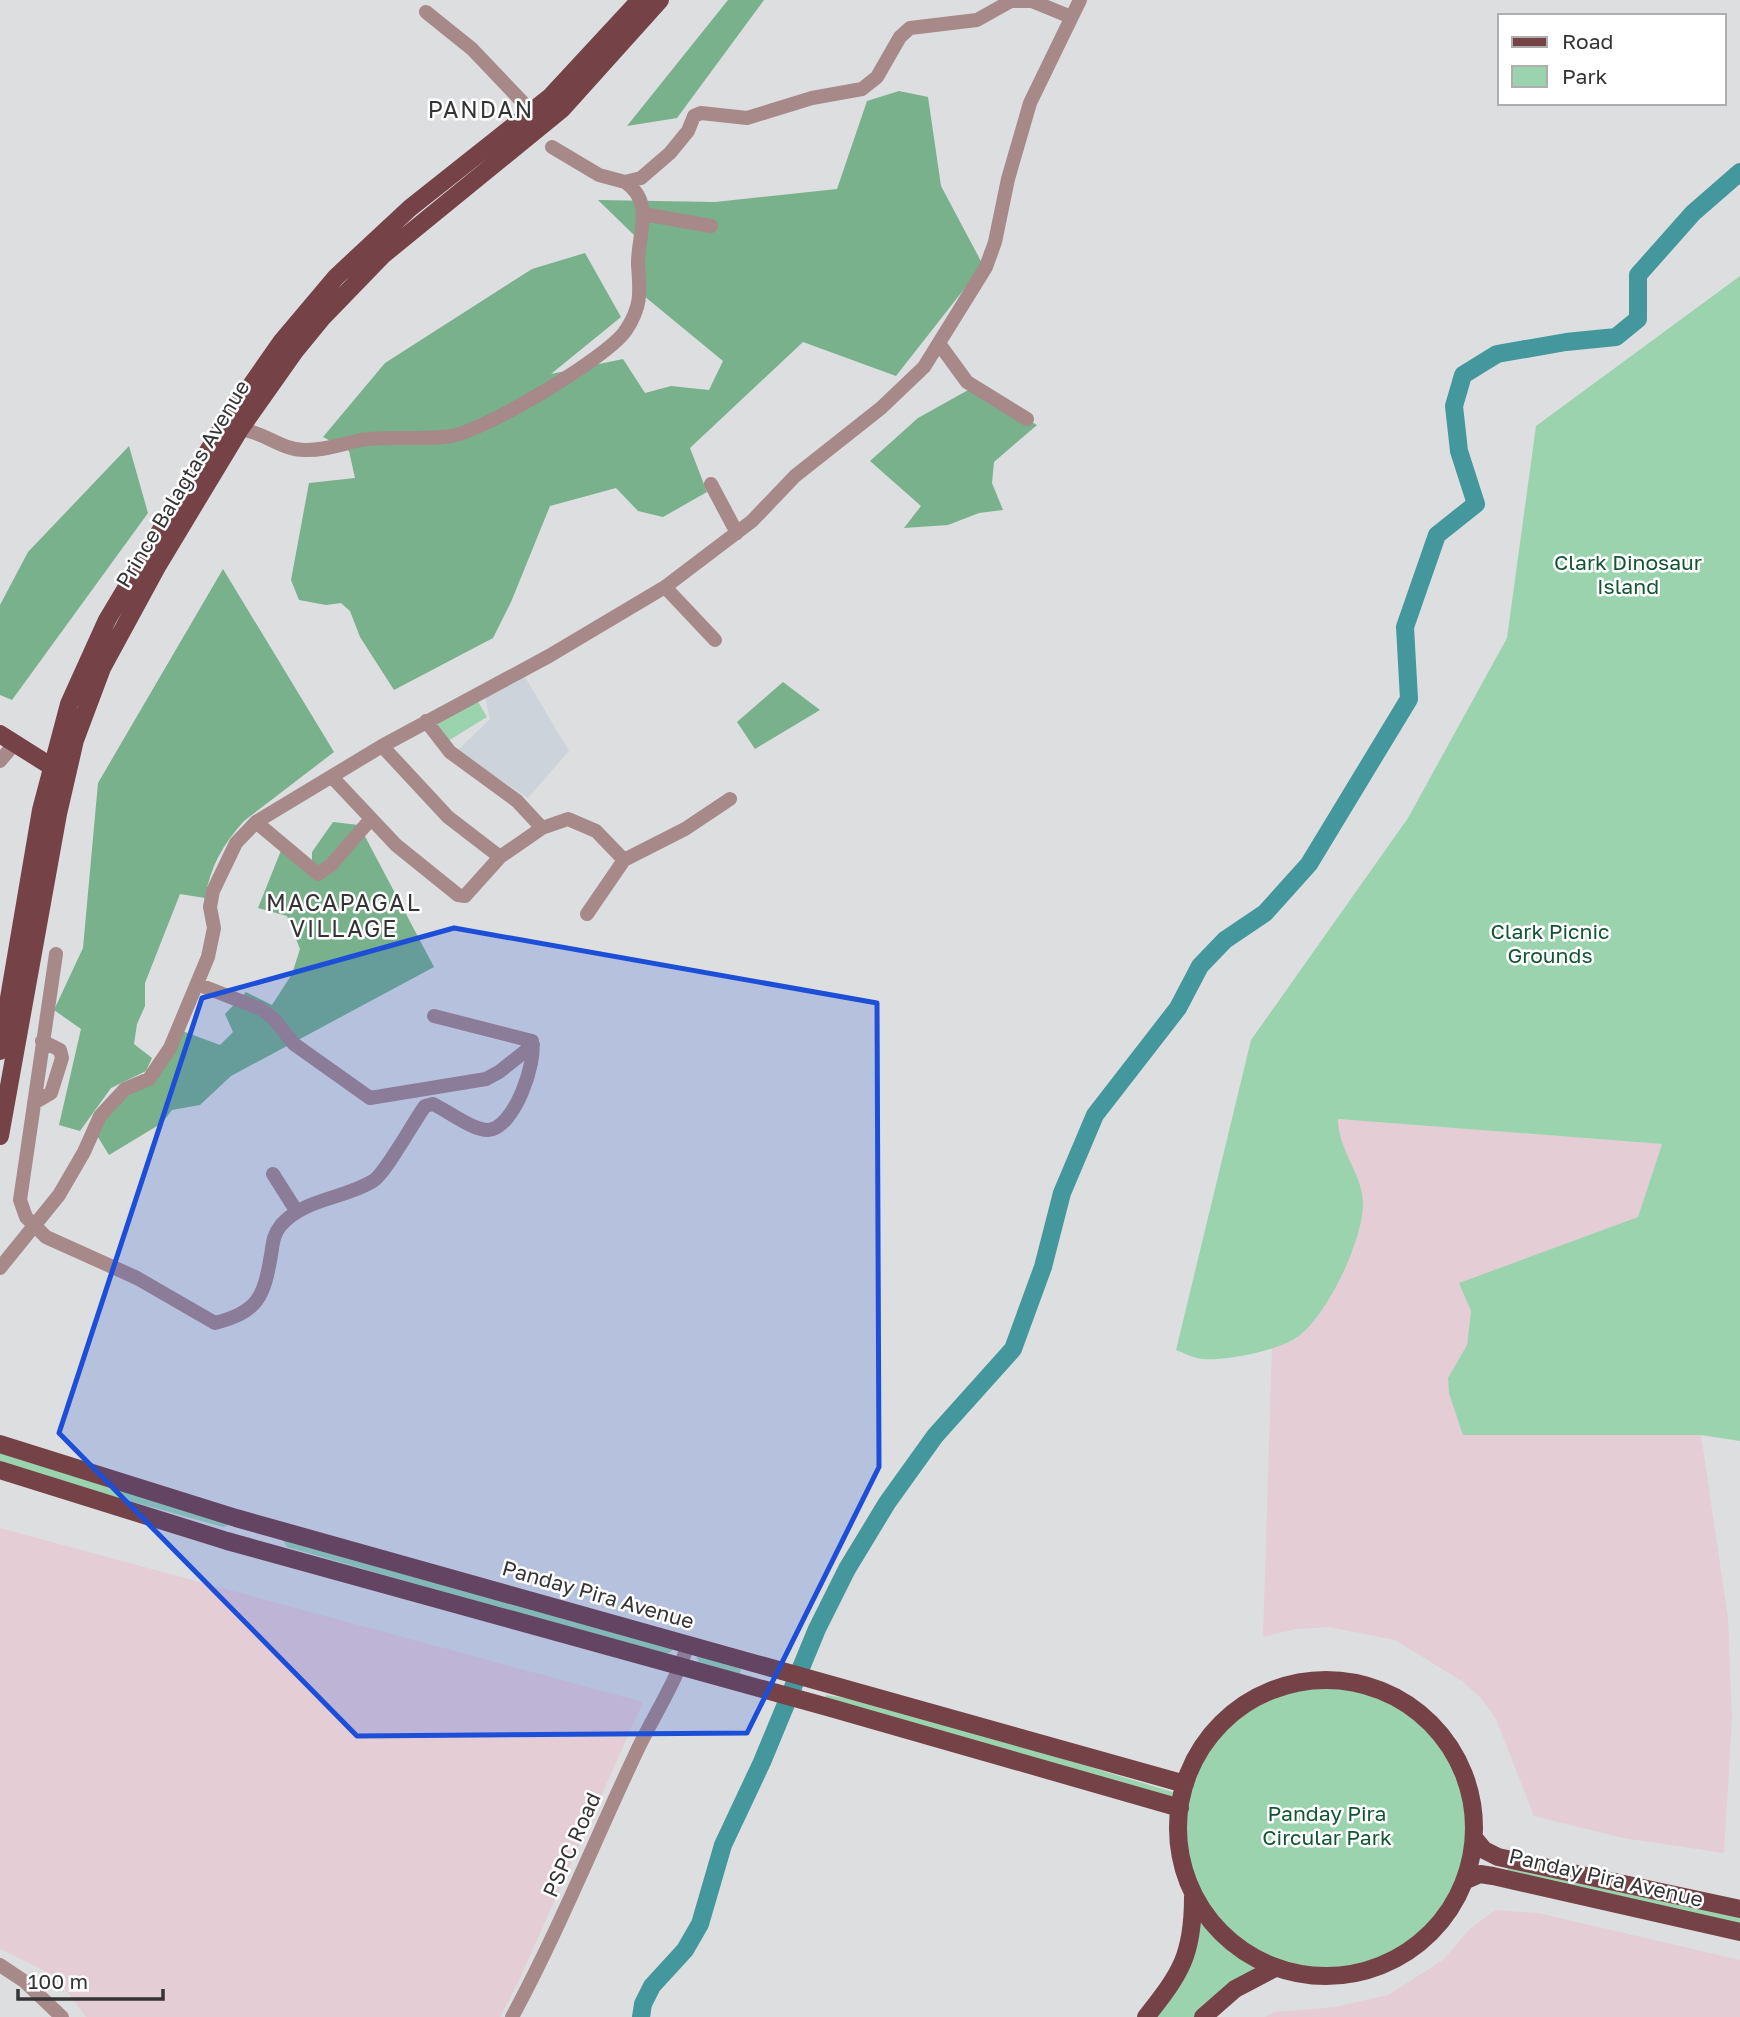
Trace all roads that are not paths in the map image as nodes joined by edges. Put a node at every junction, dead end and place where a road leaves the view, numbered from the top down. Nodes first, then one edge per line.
1 (640, 0) edge
2 (660, 0) edge
3 (1080, 0) edge
4 (426, 12) dead end
5 (1072, 17) junction
6 (532, 112) junction
7 (552, 147) dead end
8 (625, 182) junction
9 (643, 214) junction
10 (711, 226) dead end
11 (940, 345) junction
12 (1027, 419) dead end
13 (240, 429) junction
14 (711, 484) dead end
15 (737, 533) junction
16 (665, 587) junction
17 (715, 640) dead end
18 (426, 721) junction
19 (7, 739) edge
20 (382, 746) junction
21 (0, 761) edge
22 (59, 771) junction
23 (332, 776) junction
24 (730, 799) dead end
25 (370, 820) junction
26 (256, 822) junction
27 (542, 828) junction
28 (500, 857) junction
29 (624, 860) junction
30 (587, 914) dead end
31 (56, 954) dead end
32 (197, 984) junction
33 (434, 1016) dead end
34 (42, 1041) junction
35 (533, 1045) junction
36 (0, 1051) edge
37 (34, 1103) junction
38 (0, 1136) edge
39 (273, 1174) dead end
40 (297, 1212) junction
41 (34, 1228) junction
42 (0, 1268) edge
43 (0, 1444) edge
44 (0, 1470) edge
45 (236, 1518) junction
46 (227, 1541) junction
47 (683, 1642) junction
48 (675, 1665) junction
49 (1185, 1784) junction
50 (1180, 1808) junction
51 (1474, 1838) junction
52 (1464, 1881) junction
53 (1193, 1897) junction
54 (1740, 1909) edge
55 (1740, 1932) edge
56 (0, 1965) edge
57 (1273, 1969) junction
58 (62, 2017) edge
59 (512, 2017) edge
60 (1146, 2017) edge
61 (1203, 2017) edge

1 - 6 main road, Prince Balagtas Avenue
2 - 13 main road, Prince Balagtas Avenue
3 - 5 street
4 - 6 street
5 - 8 street
5 - 11 street
6 - 22 main road, Prince Balagtas Avenue
7 - 8 street
8 - 9 street
9 - 10 street
9 - 13 street
11 - 12 street
11 - 15 street
13 - 22 main road, Prince Balagtas Avenue
14 - 15 street
15 - 16 street
16 - 17 street
16 - 18 street
18 - 20 street
18 - 27 street
19 - 21 street
19 - 22 main road
20 - 23 street
20 - 28 street
22 - 36 main road, Prince Balagtas Avenue
22 - 38 main road, Prince Balagtas Avenue
23 - 25 street
23 - 26 street
24 - 29 street
25 - 26 street
25 - 28 street
26 - 32 street
27 - 28 street
27 - 29 street
29 - 30 street
31 - 34 street
32 - 35 street
32 - 41 street
33 - 35 street
34 - 37 street
34 - 37 street
35 - 40 street
37 - 41 street
39 - 40 street
40 - 41 street
41 - 42 street
43 - 45 main road, Panday Pira Avenue
44 - 46 main road
45 - 46 main road
45 - 47 main road, Panday Pira Avenue
46 - 48 main road
47 - 48 street, PSPC Road
47 - 49 main road, Panday Pira Avenue
48 - 50 main road
48 - 59 street, PSPC Road
49 - 50 main road
49 - 51 main road
50 - 53 main road
51 - 52 main road
51 - 54 main road, Panday Pira Avenue
52 - 55 main road, Panday Pira Avenue
52 - 57 main road
53 - 57 main road
53 - 60 main road
56 - 58 street
57 - 61 main road

